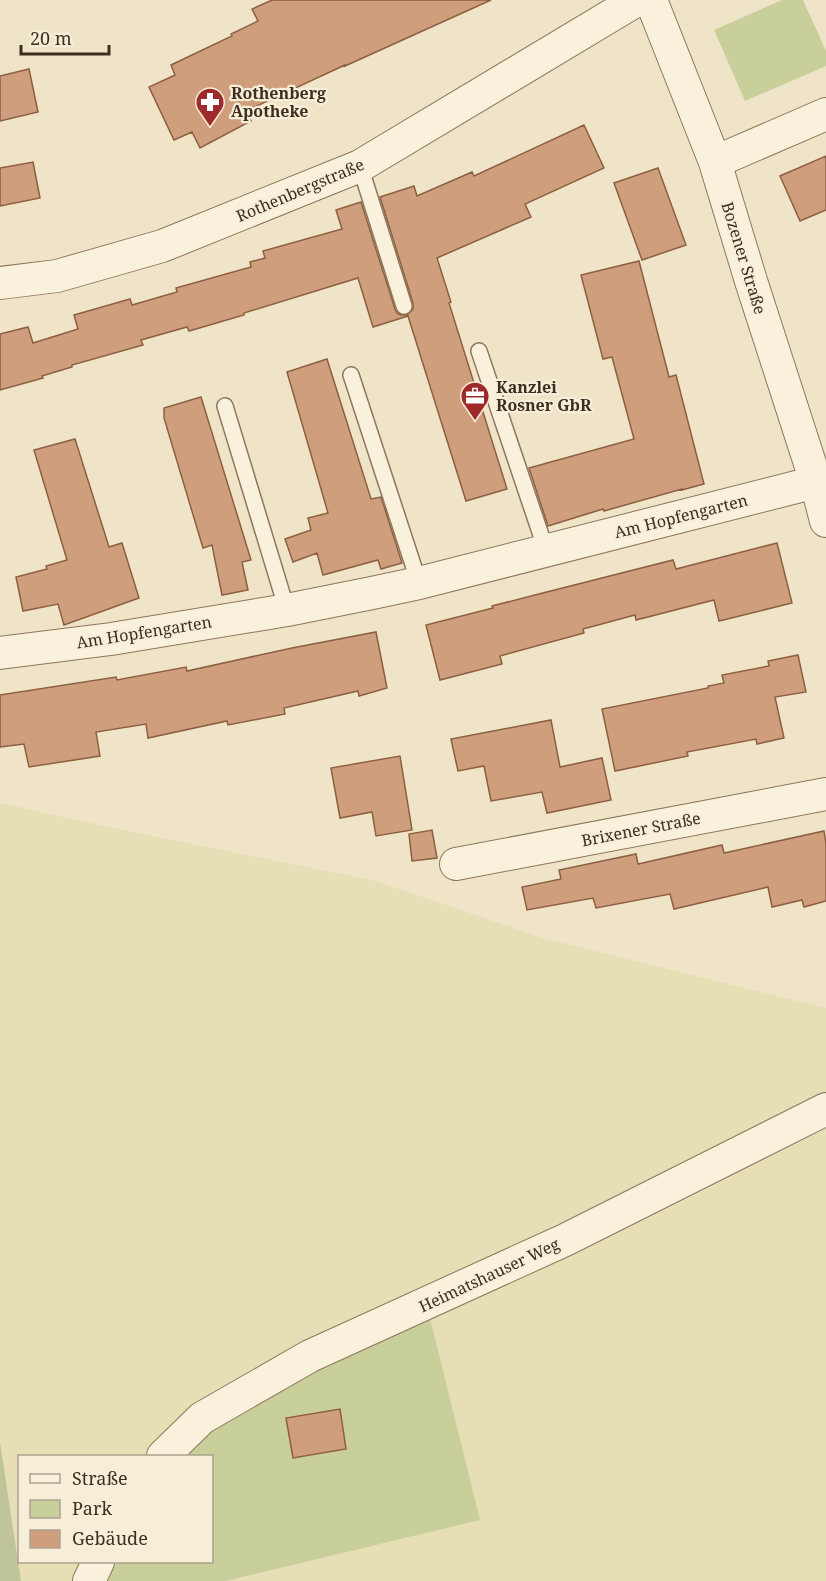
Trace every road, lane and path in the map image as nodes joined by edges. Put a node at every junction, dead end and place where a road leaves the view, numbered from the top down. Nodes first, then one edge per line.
1 (637, 0) edge
2 (651, 0) edge
3 (826, 114) edge
4 (715, 162) junction
5 (360, 166) junction
6 (0, 283) edge
7 (404, 306) dead end
8 (479, 351) dead end
9 (351, 375) dead end
10 (225, 406) dead end
11 (821, 481) edge
12 (826, 521) edge
13 (546, 550) junction
14 (419, 582) junction
15 (287, 610) junction
16 (0, 653) edge
17 (826, 794) edge
18 (456, 864) dead end
19 (826, 1109) edge
20 (164, 1455) edge
21 (98, 1563) edge
22 (89, 1581) edge

1 - 5 street, Rothenbergstraße
2 - 4 street, Bozener Straße
3 - 4 street
4 - 11 street, Bozener Straße
5 - 6 street, Rothenbergstraße
5 - 7 lane
8 - 13 lane
9 - 14 lane
10 - 15 lane
11 - 12 street, Bozener Straße
11 - 13 street, Am Hopfengarten
13 - 14 street, Am Hopfengarten
14 - 15 street, Am Hopfengarten
15 - 16 street, Am Hopfengarten
17 - 18 street, Brixener Straße
19 - 20 street, Heimatshauser Weg
21 - 22 street

